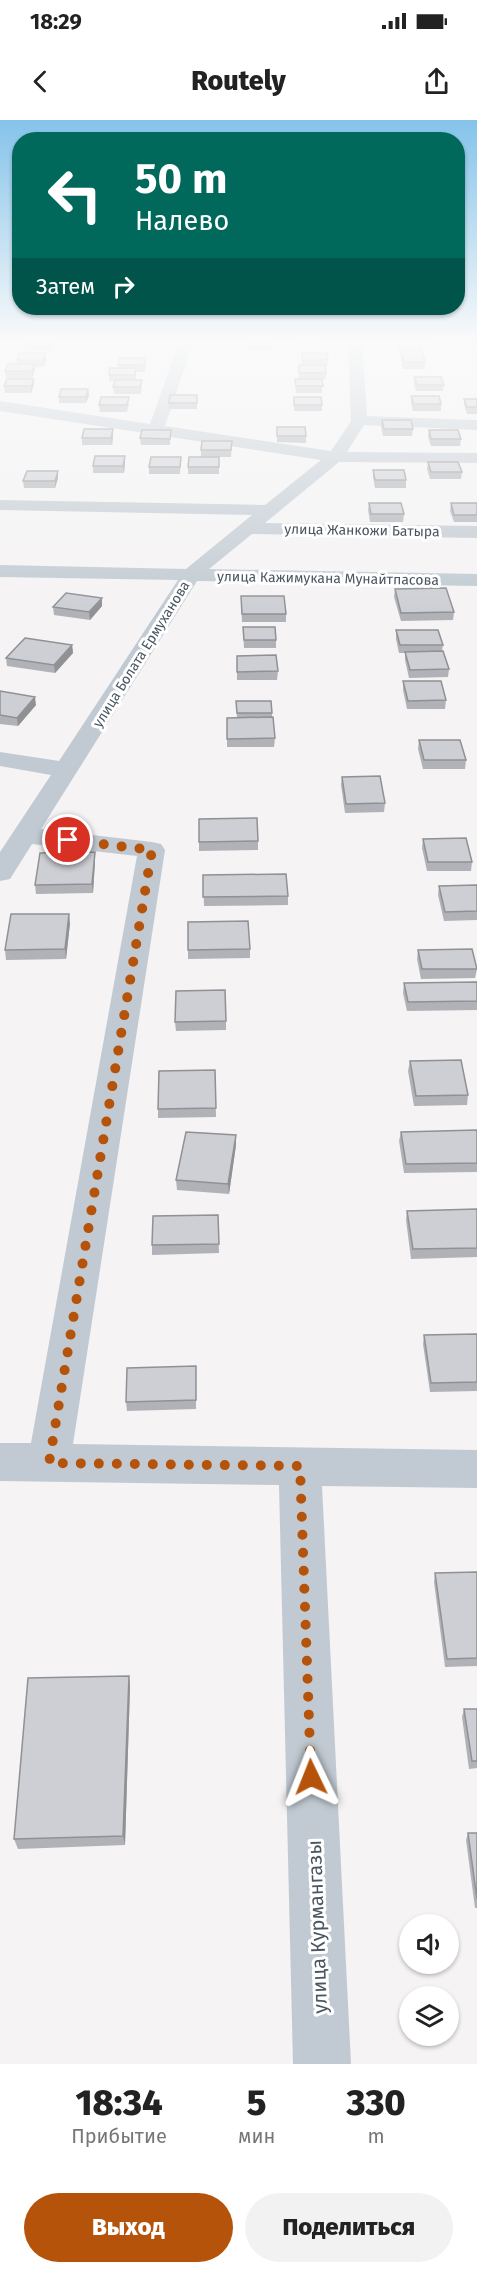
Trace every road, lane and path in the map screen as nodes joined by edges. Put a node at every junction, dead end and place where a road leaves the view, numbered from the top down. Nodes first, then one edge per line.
1 (161, 431) edge
2 (353, 431) edge
3 (335, 457) junction
4 (477, 458) edge
5 (0, 505) edge
6 (270, 510) junction
7 (247, 528) junction
8 (477, 532) edge
9 (0, 571) edge
10 (190, 577) junction
11 (475, 580) edge
12 (477, 603) edge
13 (0, 759) edge
14 (68, 770) junction
15 (25, 835) junction
16 (0, 873) edge
17 (0, 1462) edge
18 (49, 1463) junction
19 (300, 1466) junction
20 (477, 1468) edge
21 (322, 2064) edge

1 - 3 street
2 - 3 street, улица Болата Ермуханова
3 - 4 street
3 - 6 street, улица Болата Ермуханова
5 - 6 street
6 - 7 street, улица Болата Ермуханова
7 - 8 street, улица Жанкожи Батыра
7 - 10 street, улица Болата Ермуханова
9 - 10 street, улица Кажимукана Мунайтпасова
10 - 11 street, улица Кажимукана Мунайтпасова
10 - 14 street, улица Болата Ермуханова
11 - 12 street
13 - 14 street
14 - 15 street, улица Болата Ермуханова
15 - 16 street, улица Болата Ермуханова
15 - 18 street
17 - 18 street
18 - 19 street
19 - 20 street
19 - 21 street, улица Курмангазы

